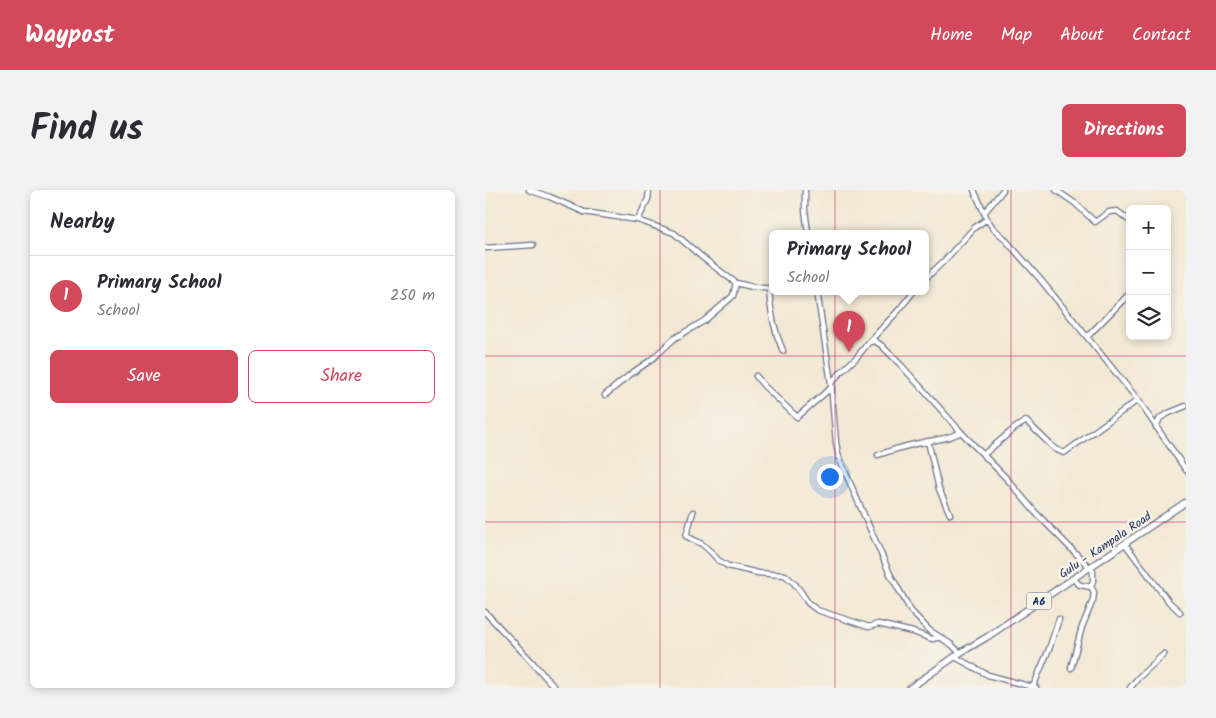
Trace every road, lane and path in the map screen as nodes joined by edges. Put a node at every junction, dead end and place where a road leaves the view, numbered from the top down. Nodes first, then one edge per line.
1 (529, 190) edge
2 (649, 190) edge
3 (805, 190) edge
4 (974, 190) edge
5 (1003, 190) edge
6 (1056, 190) edge
7 (984, 213) junction
8 (1126, 218) edge
9 (987, 219) junction
10 (638, 220) junction
11 (808, 230) edge
12 (533, 245) dead end
13 (485, 248) edge
14 (929, 275) edge
15 (736, 283) junction
16 (769, 289) edge
17 (771, 295) edge
18 (818, 295) edge
19 (911, 295) edge
20 (1128, 295) edge
21 (1087, 338) junction
22 (869, 342) junction
23 (783, 351) dead end
24 (843, 370) junction
25 (829, 373) junction
26 (756, 376) dead end
27 (831, 385) junction
28 (605, 396) dead end
29 (1138, 400) junction
30 (1186, 406) edge
31 (1156, 426) junction
32 (961, 432) junction
33 (928, 441) junction
34 (879, 455) dead end
35 (983, 455) junction
36 (1186, 470) edge
37 (1184, 503) edge
38 (1186, 511) edge
39 (693, 512) dead end
40 (950, 514) dead end
41 (1125, 544) junction
42 (1090, 567) junction
43 (1073, 578) junction
44 (1091, 587) junction
45 (485, 612) edge
46 (1180, 612) dead end
47 (1059, 619) dead end
48 (940, 637) junction
49 (1164, 654) dead end
50 (958, 655) junction
51 (1071, 668) dead end
52 (555, 688) edge
53 (910, 688) edge
54 (1035, 688) edge
55 (1130, 688) edge

1 - 10 street
2 - 10 street
3 - 11 street
4 - 7 street
5 - 7 street
6 - 8 street
7 - 9 street
9 - 14 street
9 - 21 street
10 - 15 street
12 - 13 street
15 - 16 street
15 - 28 street
17 - 23 street
18 - 25 street
19 - 22 street
20 - 21 street
21 - 29 street
22 - 24 street
22 - 32 street
24 - 25 street
24 - 27 street
25 - 27 street
26 - 27 street
27 - 48 street
29 - 31 street
29 - 35 street
30 - 31 street
31 - 36 street
32 - 33 street
32 - 35 street
33 - 34 street
33 - 40 street
35 - 42 street
37 - 38 street
37 - 41 main road, Gulu - Kampala Road / A6
39 - 48 street
41 - 42 main road, Gulu - Kampala Road / A6
41 - 46 street
42 - 43 main road, Gulu - Kampala Road / A6
42 - 44 street
43 - 44 street
43 - 50 main road, Gulu - Kampala Road / A6
44 - 51 street
45 - 52 street
47 - 54 street
48 - 50 street
49 - 55 street
50 - 53 main road, Gulu - Kampala Road / A6
50 - 54 street

